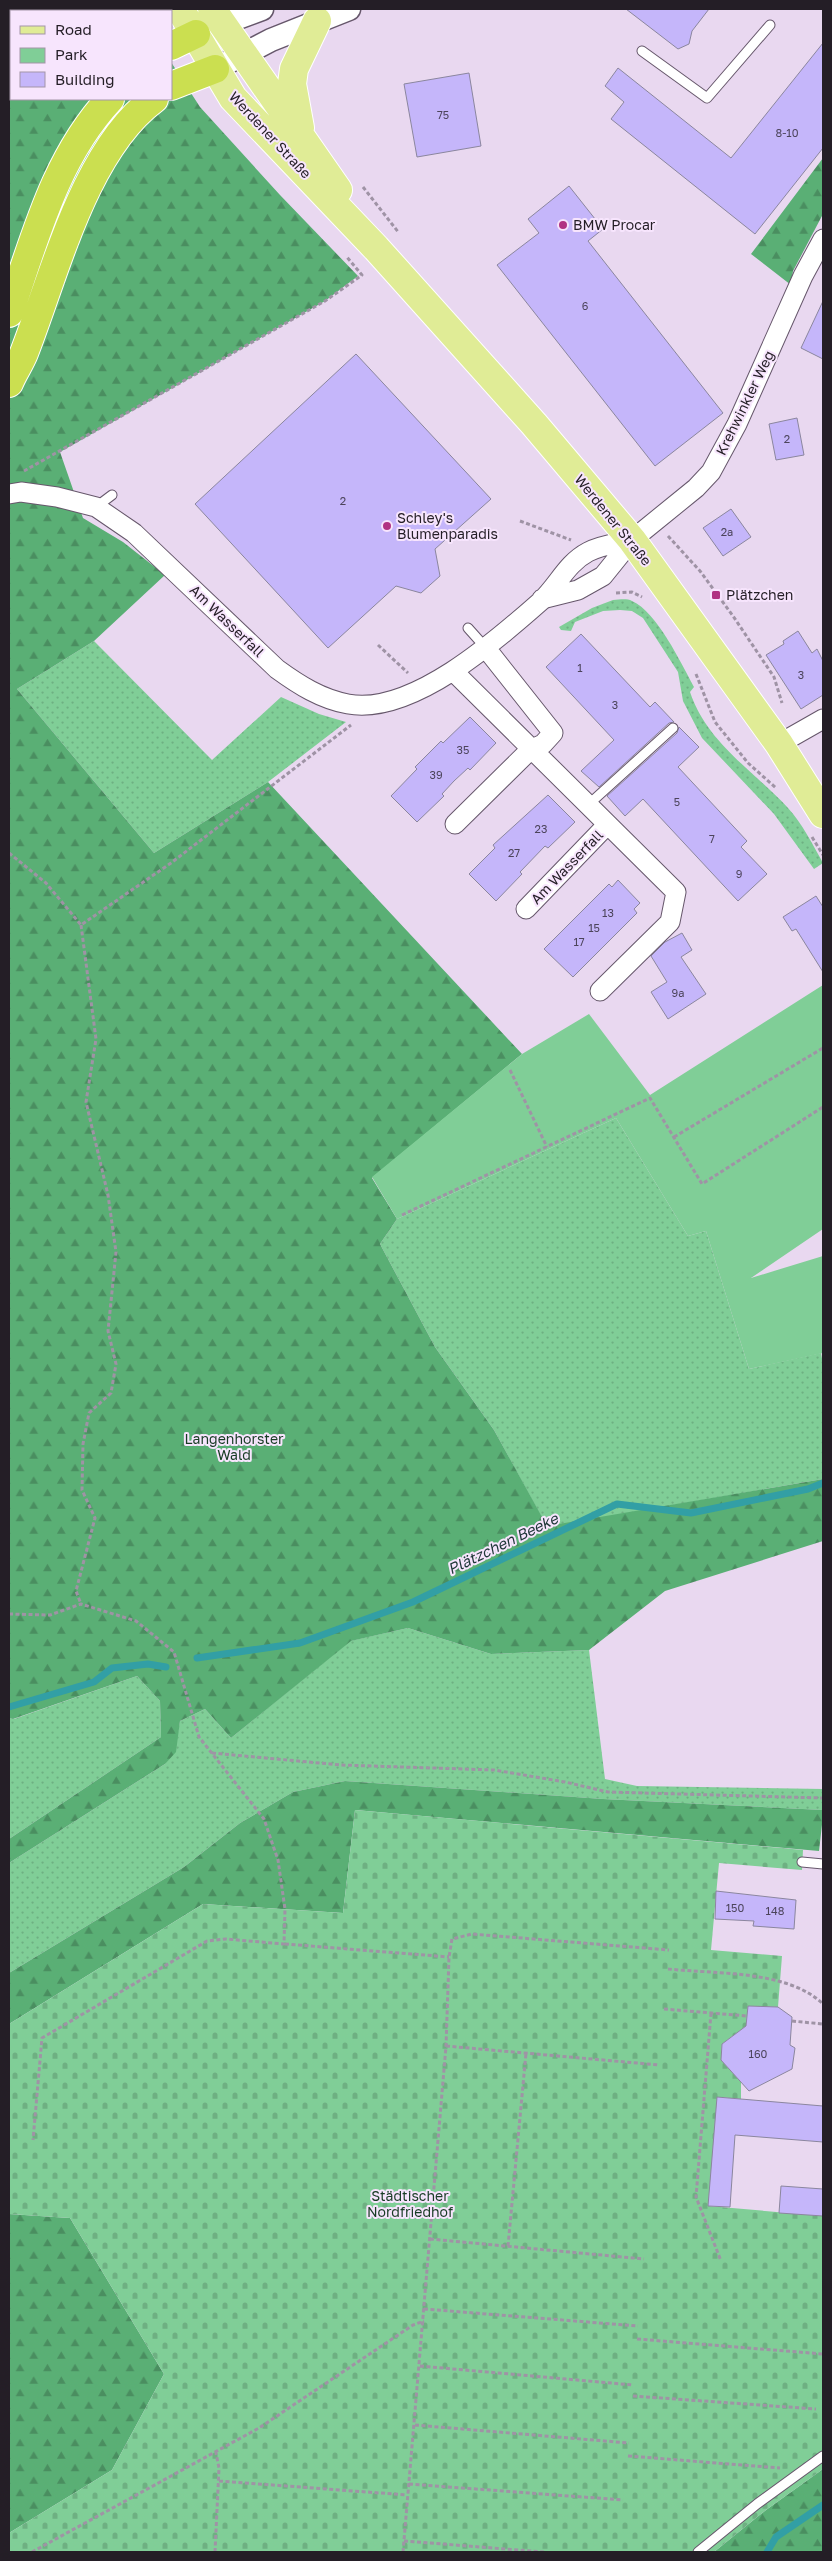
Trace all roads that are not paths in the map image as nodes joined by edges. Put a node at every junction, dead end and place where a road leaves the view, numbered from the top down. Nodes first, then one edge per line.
1 (180, 9) edge
2 (262, 9) edge
3 (349, 9) edge
4 (217, 16) edge
5 (317, 21) junction
6 (770, 25) dead end
7 (196, 34) junction
8 (172, 46) edge
9 (642, 51) dead end
10 (244, 54) junction
11 (215, 69) junction
12 (172, 86) edge
13 (109, 100) edge
14 (153, 100) edge
15 (300, 132) junction
16 (823, 240) edge
17 (376, 248) junction
18 (9, 313) edge
19 (9, 384) edge
20 (9, 494) edge
21 (112, 495) dead end
22 (96, 507) junction
23 (632, 540) junction
24 (542, 599) junction
25 (468, 628) dead end
26 (485, 647) junction
27 (453, 671) junction
28 (823, 719) edge
29 (674, 728) dead end
30 (788, 739) junction
31 (530, 750) junction
32 (588, 805) junction
33 (823, 814) edge
34 (455, 824) dead end
35 (607, 825) junction
36 (526, 908) dead end
37 (600, 992) dead end
38 (802, 1862) dead end
39 (823, 1864) edge
40 (823, 2456) edge
41 (698, 2552) edge

1 - 7 main road, Werdener Straße
2 - 4 street
3 - 5 street
4 - 7 street
4 - 10 main road, Werdener Straße
5 - 10 street
5 - 15 main road
6 - 9 lane
7 - 8 highway
7 - 11 main road, Werdener Straße
10 - 11 street
10 - 15 main road, Werdener Straße
11 - 12 highway
11 - 17 main road, Werdener Straße
13 - 18 highway
14 - 19 highway
15 - 17 main road, Werdener Straße
16 - 23 street, Krehwinkler Weg
17 - 23 main road, Werdener Straße
20 - 22 street, Am Wasserfall
21 - 22 lane
22 - 27 street, Am Wasserfall
23 - 24 street, Am Wasserfall
23 - 24 street, Am Wasserfall
23 - 30 main road, Werdener Straße
24 - 26 street, Am Wasserfall
25 - 26 lane
26 - 27 street, Am Wasserfall
26 - 31 street
27 - 31 street, Am Wasserfall
28 - 30 street
29 - 32 lane
30 - 33 main road, Werdener Straße
31 - 32 street, Am Wasserfall
31 - 34 street
32 - 35 street, Am Wasserfall
35 - 36 street, Am Wasserfall
35 - 37 street, Am Wasserfall
38 - 39 lane
40 - 41 lane

